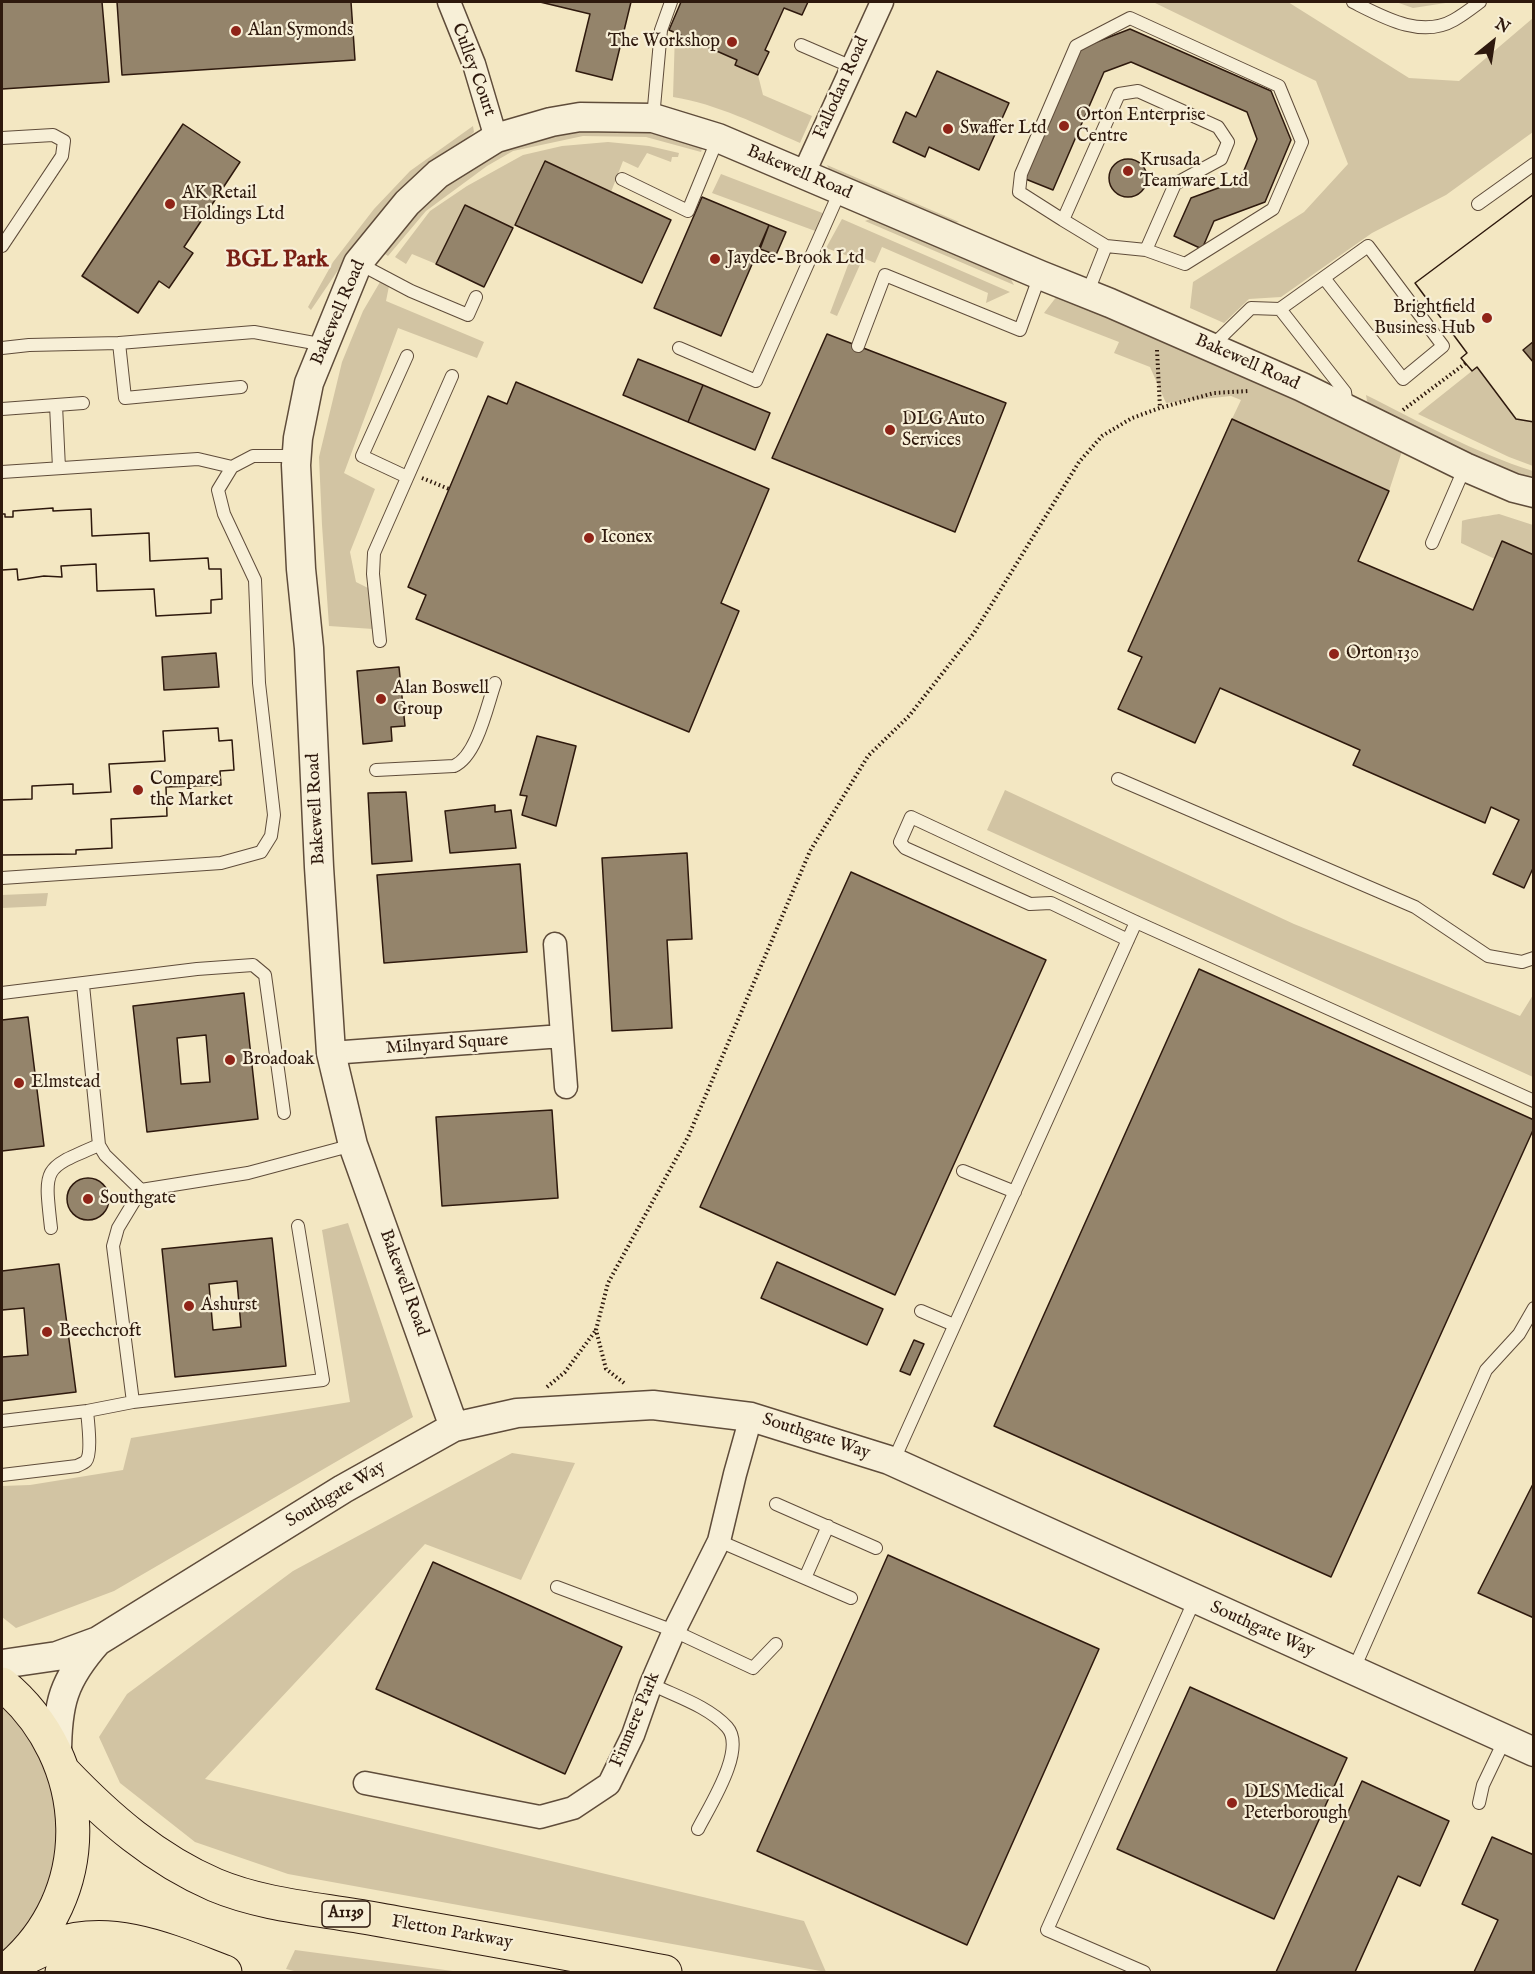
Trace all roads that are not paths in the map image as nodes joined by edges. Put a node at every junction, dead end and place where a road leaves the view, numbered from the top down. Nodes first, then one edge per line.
1 (449, 2) edge
2 (882, 2) edge
3 (1353, 2) edge
4 (1480, 2) edge
5 (674, 3) edge
6 (801, 45) dead end
7 (852, 67) junction
8 (653, 118) junction
9 (2, 138) edge
10 (496, 138) junction
11 (718, 138) junction
12 (1533, 164) edge
13 (803, 175) junction
14 (622, 179) dead end
15 (840, 191) junction
16 (1478, 204) dead end
17 (1063, 220) junction
18 (2, 246) edge
19 (1106, 246) junction
20 (1146, 249) junction
21 (358, 263) junction
22 (1040, 276) junction
23 (1324, 278) junction
24 (1086, 295) junction
25 (476, 297) dead end
26 (1280, 309) junction
27 (119, 343) junction
28 (326, 345) junction
29 (858, 346) dead end
30 (1211, 347) junction
31 (2, 348) edge
32 (679, 348) dead end
33 (407, 356) dead end
34 (452, 376) dead end
35 (241, 387) dead end
36 (83, 403) dead end
37 (56, 405) junction
38 (1347, 408) junction
39 (2, 409) edge
40 (296, 456) junction
41 (232, 466) junction
42 (1465, 467) junction
43 (59, 468) junction
44 (2, 472) edge
45 (408, 475) junction
46 (1533, 493) edge
47 (1432, 543) dead end
48 (380, 641) dead end
49 (495, 682) dead end
50 (376, 770) dead end
51 (1118, 779) dead end
52 (2, 878) edge
53 (1136, 922) junction
54 (1128, 940) junction
55 (555, 944) dead end
56 (1533, 958) edge
57 (83, 985) junction
58 (2, 993) edge
59 (562, 1036) junction
60 (331, 1053) junction
61 (566, 1087) dead end
62 (1533, 1101) edge
63 (284, 1113) dead end
64 (99, 1145) junction
65 (353, 1145) junction
66 (963, 1171) dead end
67 (141, 1190) junction
68 (1015, 1192) junction
69 (298, 1226) dead end
70 (51, 1228) dead end
71 (1533, 1308) edge
72 (921, 1311) dead end
73 (954, 1325) junction
74 (133, 1402) junction
75 (87, 1411) junction
76 (751, 1417) junction
77 (2, 1421) edge
78 (454, 1427) junction
79 (893, 1462) junction
80 (2, 1475) edge
81 (776, 1504) dead end
82 (828, 1526) junction
83 (719, 1541) junction
84 (876, 1548) dead end
85 (805, 1578) junction
86 (557, 1587) dead end
87 (851, 1598) dead end
88 (1194, 1599) junction
89 (674, 1631) junction
90 (98, 1641) junction
91 (776, 1644) dead end
92 (2, 1664) edge
93 (1353, 1671) junction
94 (2, 1684) edge
95 (651, 1684) junction
96 (1505, 1739) junction
97 (1533, 1752) edge
98 (61, 1763) junction
99 (365, 1783) dead end
100 (1479, 1803) dead end
101 (698, 1828) dead end
102 (10, 1967) edge
103 (62, 1972) edge
104 (180, 1972) edge
105 (194, 1972) edge
106 (224, 1972) edge
107 (664, 1972) edge
108 (1144, 1972) edge

1 - 10 street, Culley Court
2 - 7 street, Fallodan Road
3 - 4 lane
5 - 8 lane
6 - 7 lane
7 - 13 street, Fallodan Road
8 - 10 street, Bakewell Road
8 - 11 street, Bakewell Road
9 - 18 lane
10 - 21 street, Bakewell Road
11 - 13 street, Bakewell Road
11 - 14 lane
12 - 16 lane
13 - 15 street, Bakewell Road
15 - 22 street, Bakewell Road
15 - 32 lane
17 - 19 lane
17 - 20 lane
17 - 20 lane
19 - 20 lane
19 - 24 lane
21 - 25 lane
21 - 28 street, Bakewell Road
22 - 24 street, Bakewell Road
22 - 29 lane
23 - 23 lane
23 - 26 lane
24 - 30 street, Bakewell Road
26 - 30 lane
26 - 38 lane
27 - 28 lane
27 - 31 lane
27 - 35 lane
28 - 40 street, Bakewell Road
30 - 38 street, Bakewell Road
33 - 45 lane
34 - 45 lane
36 - 37 lane
37 - 39 lane
37 - 43 lane
38 - 42 street, Bakewell Road
40 - 41 lane
40 - 60 street, Bakewell Road
41 - 43 lane
41 - 52 lane
42 - 46 street, Bakewell Road
42 - 47 lane
43 - 44 lane
45 - 48 lane
49 - 50 lane
51 - 56 lane
53 - 54 lane
53 - 54 lane
53 - 62 lane
54 - 68 lane
55 - 59 street
57 - 58 lane
57 - 63 lane
57 - 64 lane
59 - 60 street, Milnyard Square
59 - 61 street
60 - 65 street, Bakewell Road
64 - 67 lane
64 - 70 lane
65 - 67 lane
65 - 78 street, Bakewell Road
66 - 68 lane
67 - 74 lane
68 - 73 lane
69 - 74 lane
71 - 93 lane
72 - 73 lane
73 - 79 lane
74 - 75 lane
75 - 77 lane
75 - 80 lane
76 - 78 street, Southgate Way
76 - 79 street, Southgate Way
76 - 83 street, Finmere Park
78 - 90 street, Southgate Way
79 - 88 street, Southgate Way
81 - 82 lane
82 - 84 lane
82 - 85 lane
83 - 85 lane
83 - 89 street, Finmere Park
85 - 87 lane
86 - 89 lane
88 - 93 street, Southgate Way
88 - 108 lane
89 - 91 lane
89 - 95 street, Finmere Park
90 - 92 street, Southgate Way
90 - 98 street, Southgate Way
93 - 96 street, Southgate Way
94 - 98 highway
95 - 99 street, Finmere Park
95 - 101 lane
96 - 97 street, Southgate Way
96 - 100 lane
98 - 102 highway
98 - 107 highway, Fletton Parkway / A1139
102 - 106 highway
103 - 104 highway
105 - 106 highway

